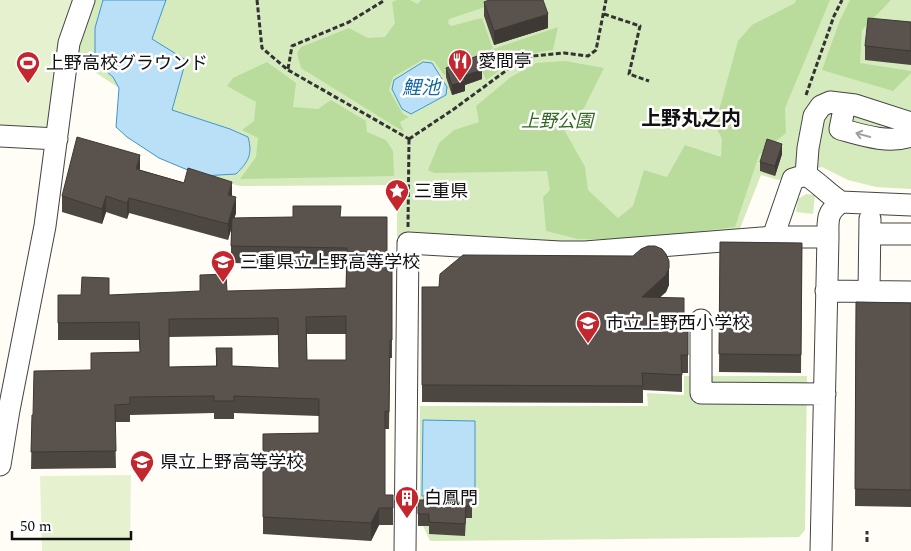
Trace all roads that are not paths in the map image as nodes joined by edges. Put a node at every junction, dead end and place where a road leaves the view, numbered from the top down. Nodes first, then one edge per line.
1 (84, 0) edge
2 (837, 103) junction
3 (911, 123) edge
4 (0, 136) edge
5 (911, 136) edge
6 (57, 139) junction
7 (806, 175) junction
8 (841, 202) junction
9 (911, 205) edge
10 (911, 234) edge
11 (774, 237) junction
12 (828, 237) junction
13 (826, 291) junction
14 (869, 291) junction
15 (911, 292) edge
16 (701, 320) dead end
17 (825, 394) junction
18 (0, 465) edge
19 (405, 551) edge
20 (821, 551) edge

1 - 6 street
2 - 3 street
5 -> 2 street
2 - 7 street
4 - 6 street
6 - 18 street
7 - 8 street
7 - 11 street
8 - 9 street
8 - 12 street
10 - 14 street
11 - 12 street
11 - 19 street
12 - 13 street
13 - 14 street
13 - 17 street
14 - 15 street
16 - 17 street
17 - 20 street

